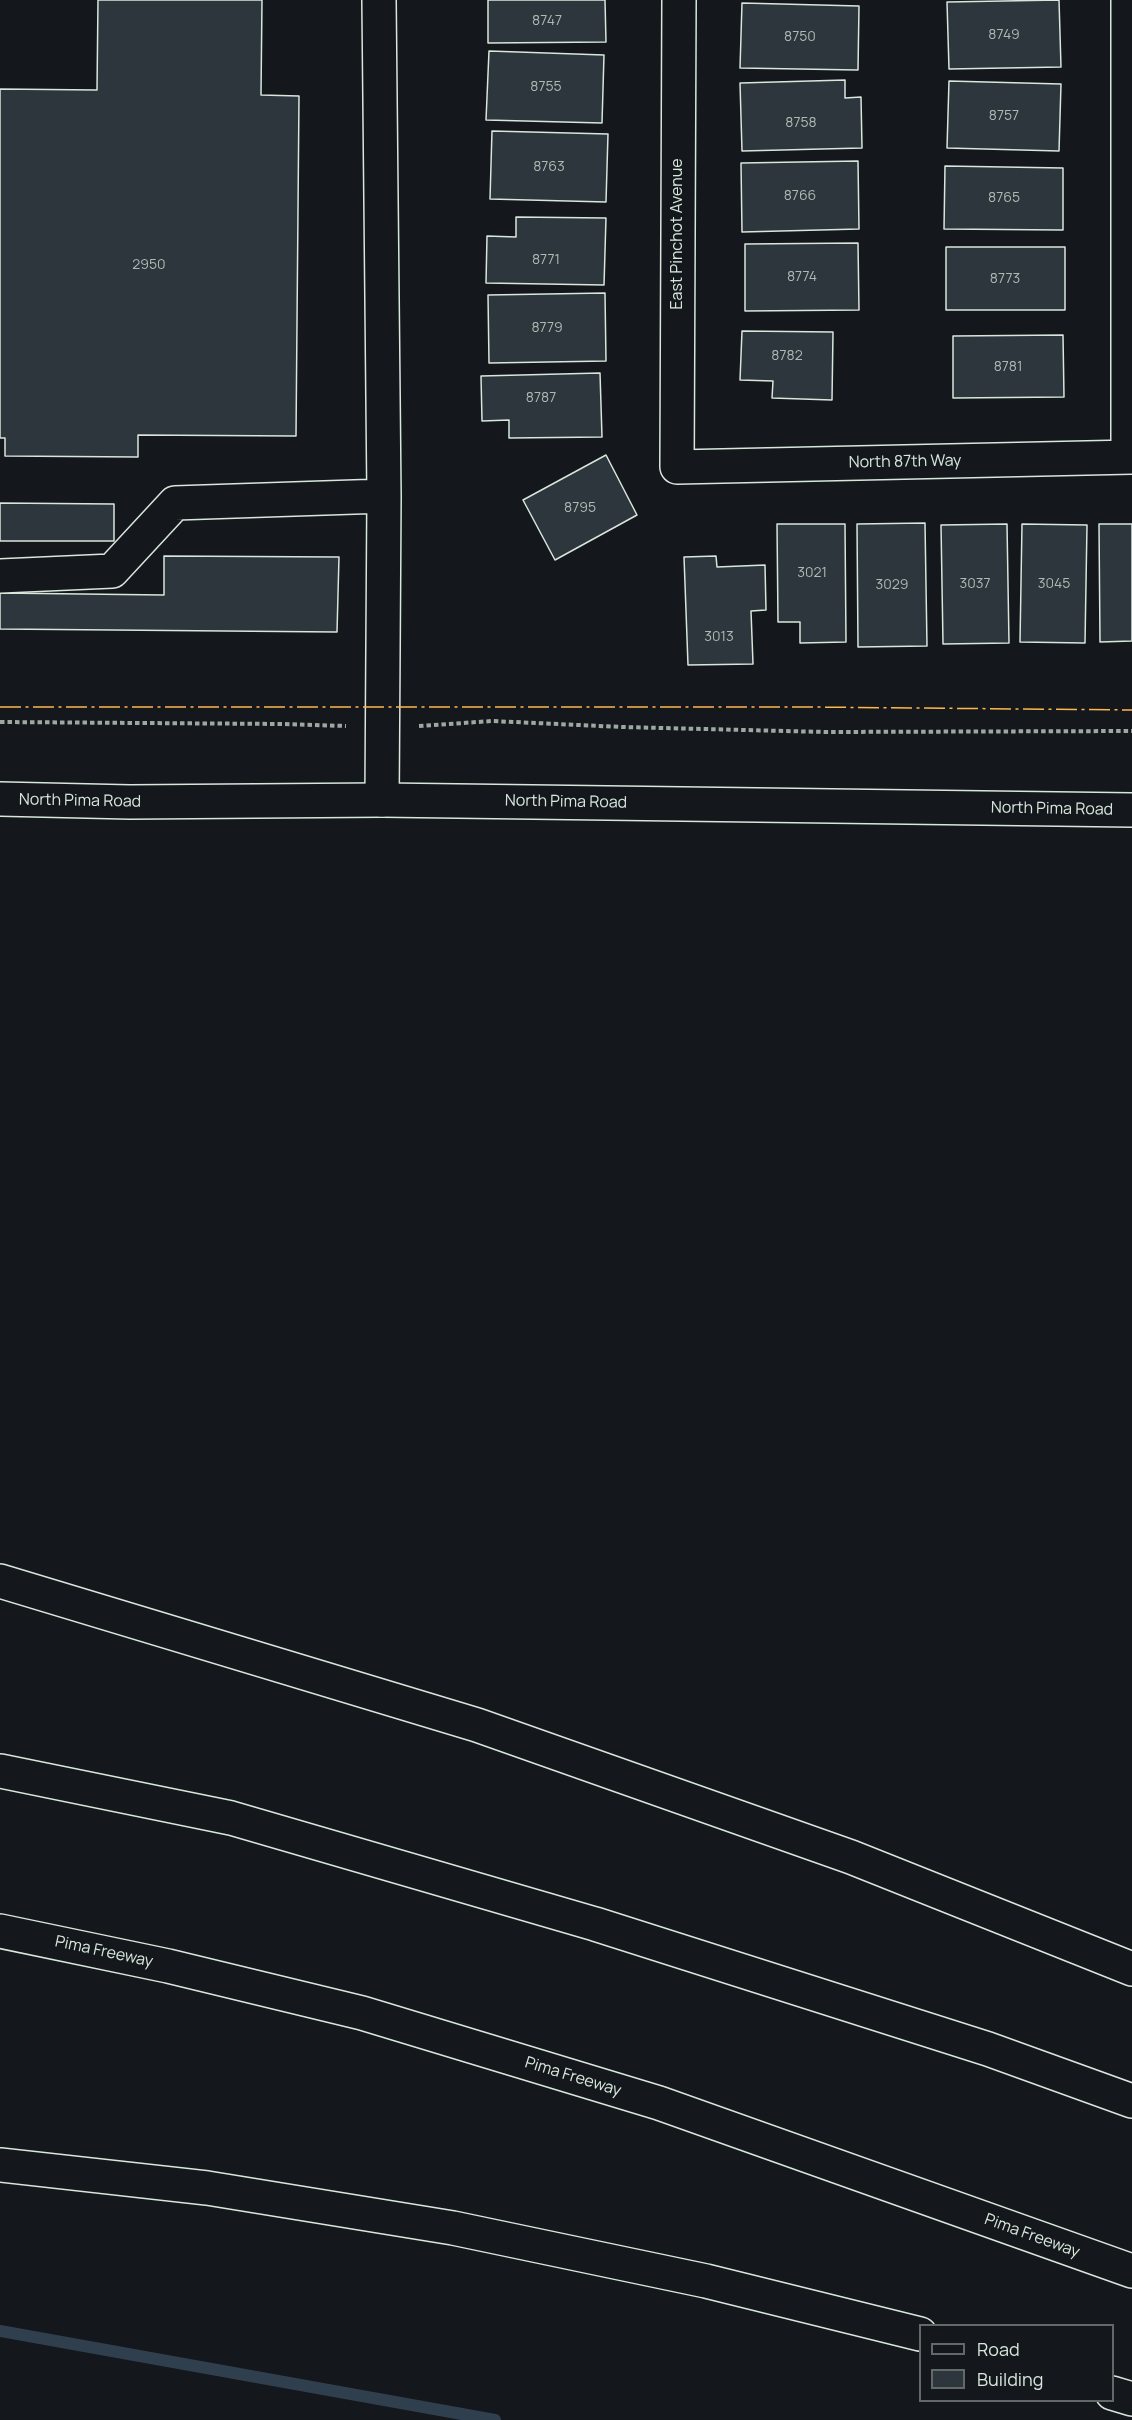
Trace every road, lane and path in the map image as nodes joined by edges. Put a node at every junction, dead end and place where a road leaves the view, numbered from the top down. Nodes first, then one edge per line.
1 (379, 0) edge
2 (679, 0) edge
3 (1128, 0) edge
4 (1130, 77) edge
5 (1130, 457) edge
6 (677, 467) joint
7 (384, 496) junction
8 (0, 576) edge
9 (0, 722) edge
10 (384, 726) junction
11 (1132, 731) edge
12 (0, 799) edge
13 (382, 801) junction
14 (1132, 810) edge
15 (0, 1581) edge
16 (0, 1771) edge
17 (0, 1931) edge
18 (1132, 1969) edge
19 (1132, 2101) edge
20 (0, 2165) edge
21 (1132, 2271) edge
22 (919, 2334) edge
23 (1114, 2393) edge
24 (1132, 2399) edge

1 - 7 main road
2 - 6 main road, East Pinchot Avenue
3 - 4 main road
4 - 5 main road
5 - 6 main road, North 87th Way
7 - 8 main road
7 - 10 main road
9 - 10 path
10 - 11 path
10 - 13 main road
12 - 13 main road, North Pima Road
13 - 14 main road, North Pima Road
15 - 18 main road
16 - 19 main road
17 - 21 main road, Pima Freeway
20 - 22 main road
23 - 24 main road

